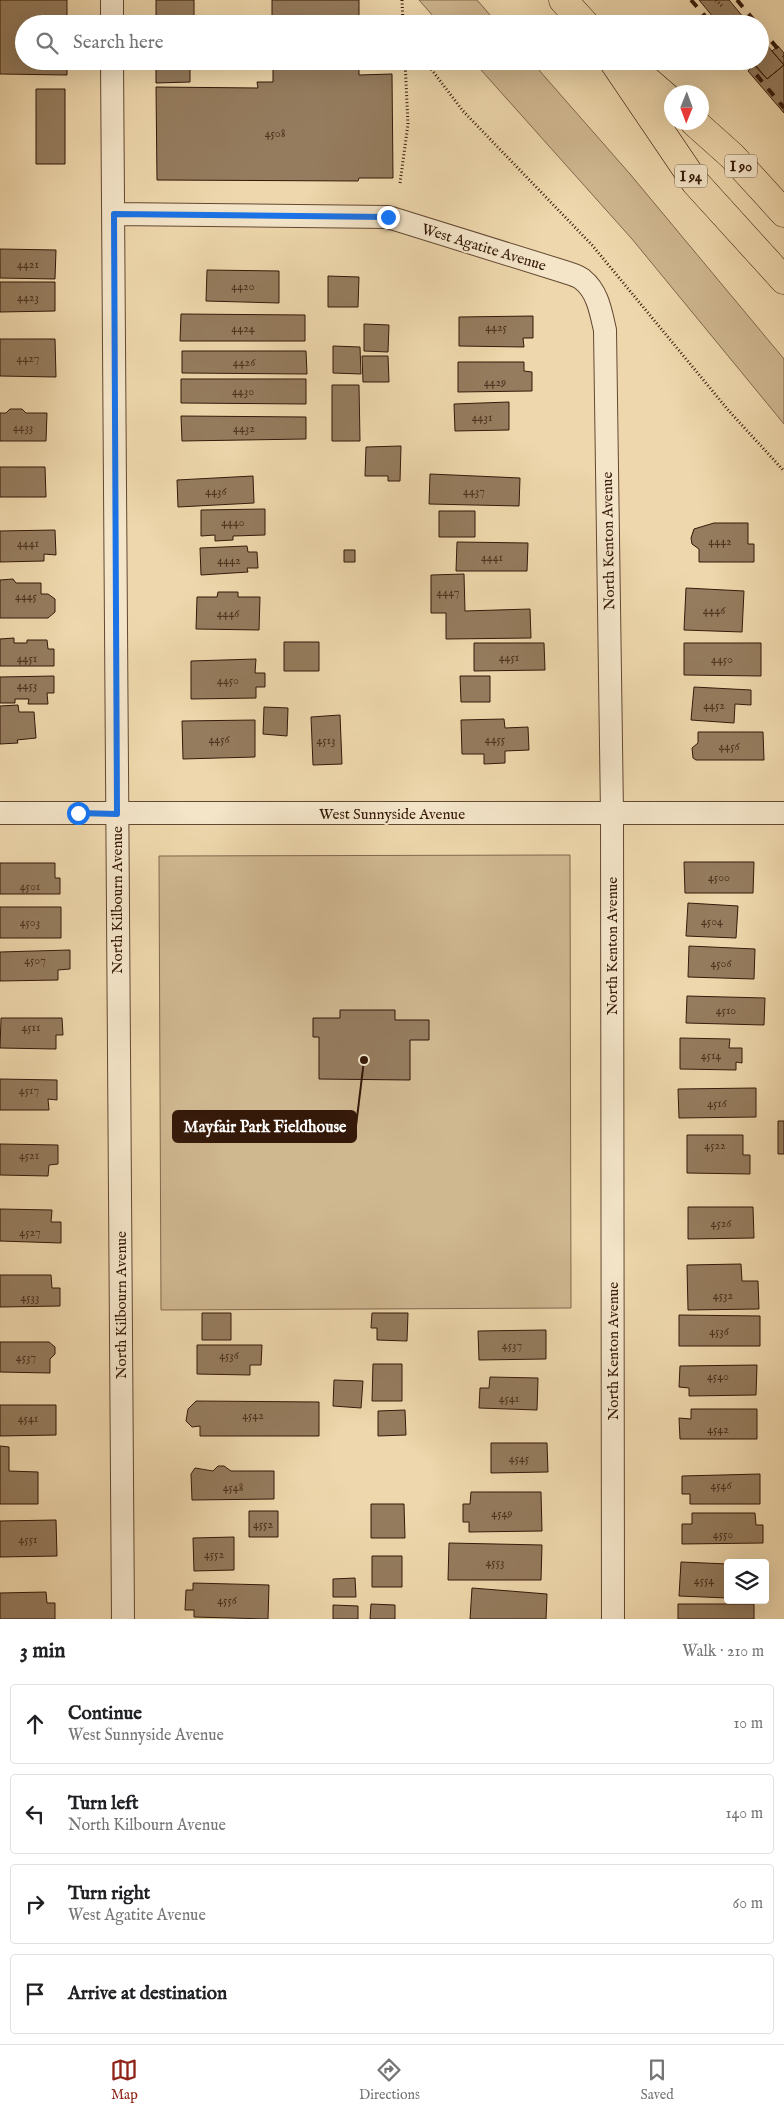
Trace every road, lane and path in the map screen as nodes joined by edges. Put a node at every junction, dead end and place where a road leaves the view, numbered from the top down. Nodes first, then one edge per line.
1 (112, 0) edge
2 (402, 0) edge
3 (563, 0) edge
4 (716, 0) edge
5 (722, 6) dead end
6 (112, 15) edge
7 (403, 15) edge
8 (577, 15) edge
9 (112, 70) edge
10 (405, 70) edge
11 (619, 70) edge
12 (635, 70) edge
13 (664, 95) edge
14 (703, 130) edge
15 (400, 183) dead end
16 (784, 213) edge
17 (114, 214) junction
18 (583, 280) joint
19 (784, 280) edge
20 (0, 813) edge
21 (784, 813) edge
22 (117, 814) junction
23 (612, 814) junction
24 (123, 1619) edge
25 (613, 1619) edge

1 - 6 street
2 - 7 path
3 - 8 highway
4 - 5 path
9 - 17 street, North Kilbourn Avenue
10 - 15 path
11 - 19 highway, I 94
12 - 13 highway
14 - 16 highway, I 90
17 - 18 street, West Agatite Avenue
17 - 22 street, North Kilbourn Avenue
18 - 23 street, North Kenton Avenue
20 - 22 street, West Sunnyside Avenue
21 - 23 street, West Sunnyside Avenue
22 - 23 street, West Sunnyside Avenue
22 - 24 street, North Kilbourn Avenue
23 - 25 street, North Kenton Avenue

